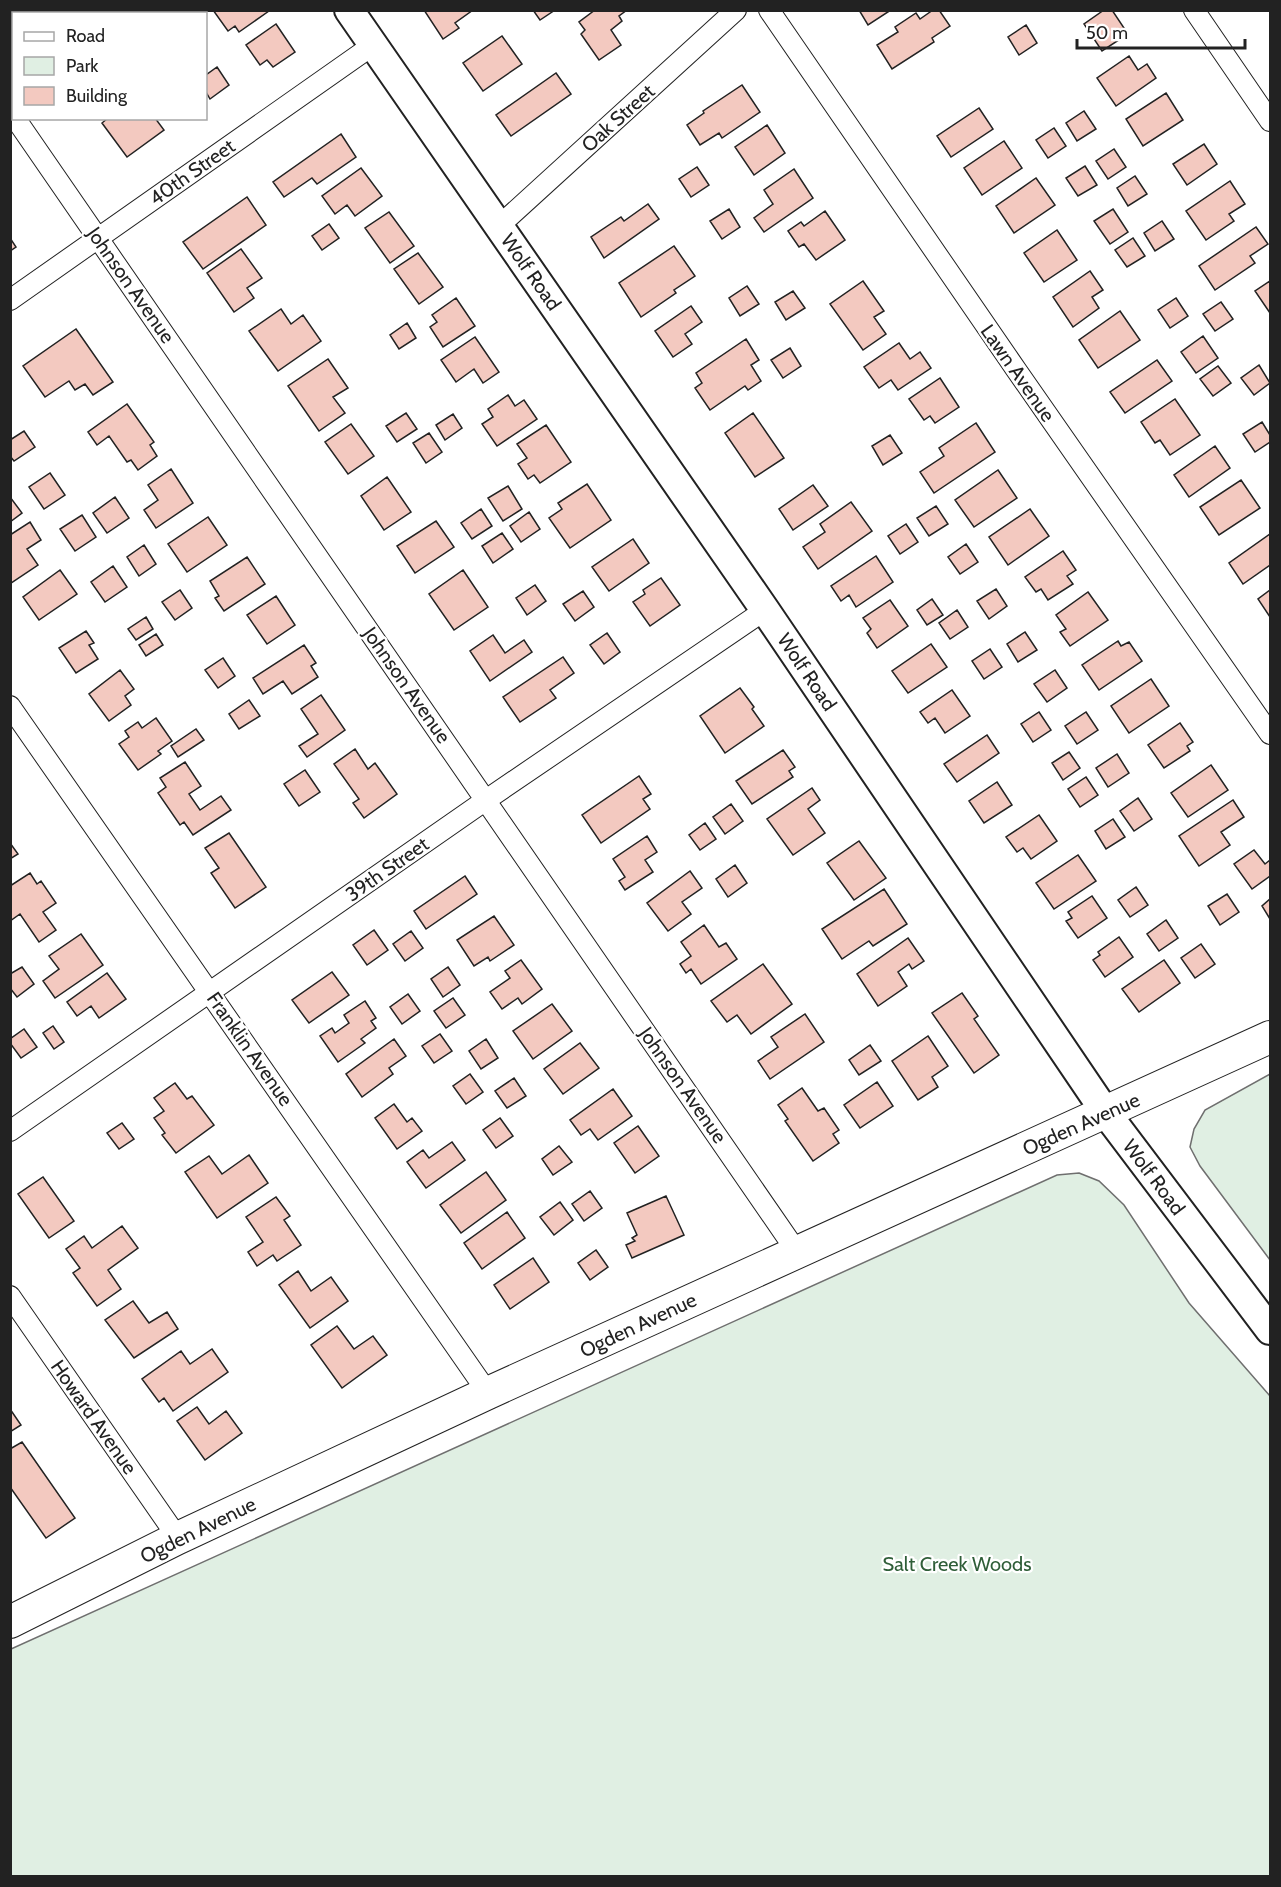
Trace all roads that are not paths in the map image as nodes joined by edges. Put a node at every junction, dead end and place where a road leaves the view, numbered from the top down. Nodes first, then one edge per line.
1 (350, 10) edge
2 (736, 10) edge
3 (769, 10) edge
4 (1194, 10) edge
5 (373, 45) junction
6 (16, 120) edge
7 (1270, 122) edge
8 (499, 226) junction
9 (98, 238) junction
10 (10, 300) edge
11 (765, 610) junction
12 (10, 706) edge
13 (1270, 734) edge
14 (486, 800) junction
15 (211, 993) junction
16 (1270, 1037) edge
17 (1106, 1113) junction
18 (10, 1131) edge
19 (797, 1252) junction
20 (10, 1296) edge
21 (1270, 1330) edge
22 (488, 1394) junction
23 (178, 1539) junction
24 (10, 1622) edge

1 - 5 main road, Wolf Road
2 - 8 street, Oak Street
3 - 13 street, Lawn Avenue
4 - 7 street
5 - 8 main road, Wolf Road
5 - 9 street, 40th Street
6 - 9 street, Johnson Avenue
8 - 11 main road, Wolf Road
9 - 10 street, 40th Street
9 - 14 street, Johnson Avenue
11 - 14 street, 39th Street
11 - 17 main road, Wolf Road
12 - 15 street, Franklin Avenue
14 - 15 street, 39th Street
14 - 19 street, Johnson Avenue
15 - 18 street, 39th Street
15 - 22 street, Franklin Avenue
16 - 17 main road, Ogden Avenue
17 - 19 main road, Ogden Avenue
17 - 21 main road, Wolf Road
19 - 22 main road, Ogden Avenue
20 - 23 street, Howard Avenue
22 - 23 main road, Ogden Avenue
23 - 24 main road, Ogden Avenue

